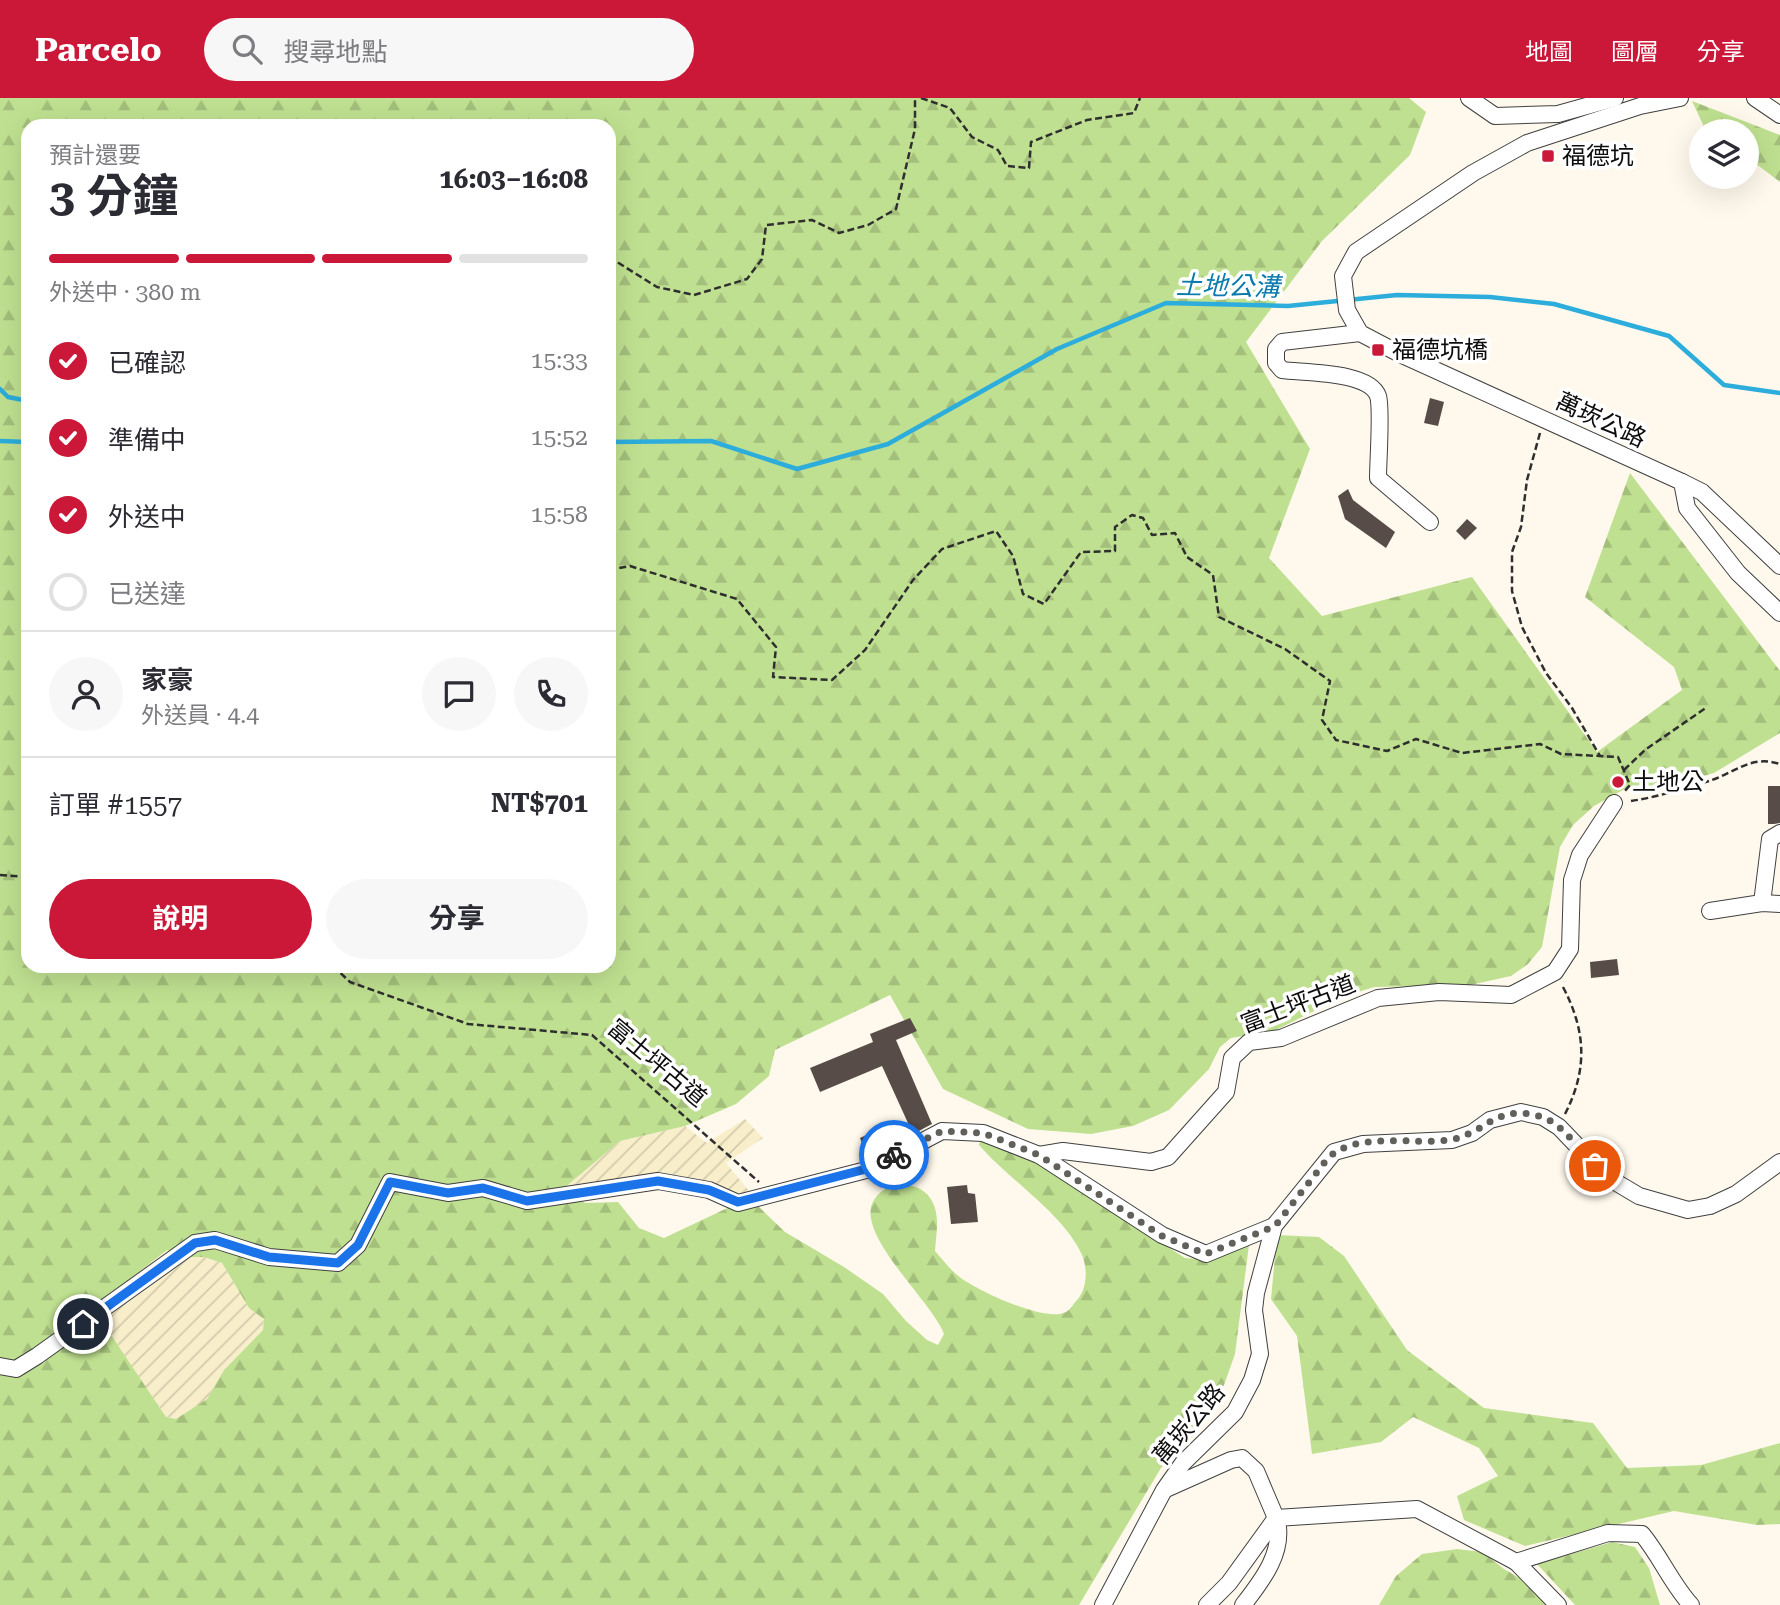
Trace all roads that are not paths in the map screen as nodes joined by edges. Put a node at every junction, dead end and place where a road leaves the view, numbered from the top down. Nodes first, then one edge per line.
1 (1469, 98) edge
2 (1615, 98) edge
3 (1622, 98) edge
4 (1680, 98) edge
5 (1755, 98) edge
6 (1640, 106) junction
7 (1780, 115) edge
8 (1357, 328) junction
9 (1682, 482) junction
10 (1430, 522) dead end
11 (1780, 566) edge
12 (1780, 613) edge
13 (1614, 803) road end
14 (1780, 833) edge
15 (1762, 903) junction
16 (1780, 904) edge
17 (1710, 911) dead end
18 (1039, 1155) junction
19 (1780, 1162) edge
20 (1275, 1226) junction
21 (0, 1366) edge
22 (1164, 1490) junction
23 (1276, 1518) junction
24 (1516, 1562) junction
25 (1103, 1605) edge
26 (1207, 1605) edge
27 (1243, 1605) edge
28 (1558, 1605) edge
29 (1691, 1605) edge

1 - 2 street
3 - 6 street
4 - 6 street
5 - 7 street
6 - 8 street
8 - 9 street, 萬崁公路
8 - 10 street
9 - 11 street, 萬崁公路
9 - 12 street
13 - 18 street, 富士坪古道
14 - 15 street
15 - 16 street
15 - 17 street
18 - 20 street
18 - 21 street, 富士坪古道
19 - 20 street, 萬崁公路
20 - 22 street, 萬崁公路
22 - 23 street
22 - 25 street, 萬崁公路
23 - 24 street
23 - 26 street
23 - 27 street
24 - 28 street
24 - 29 street

